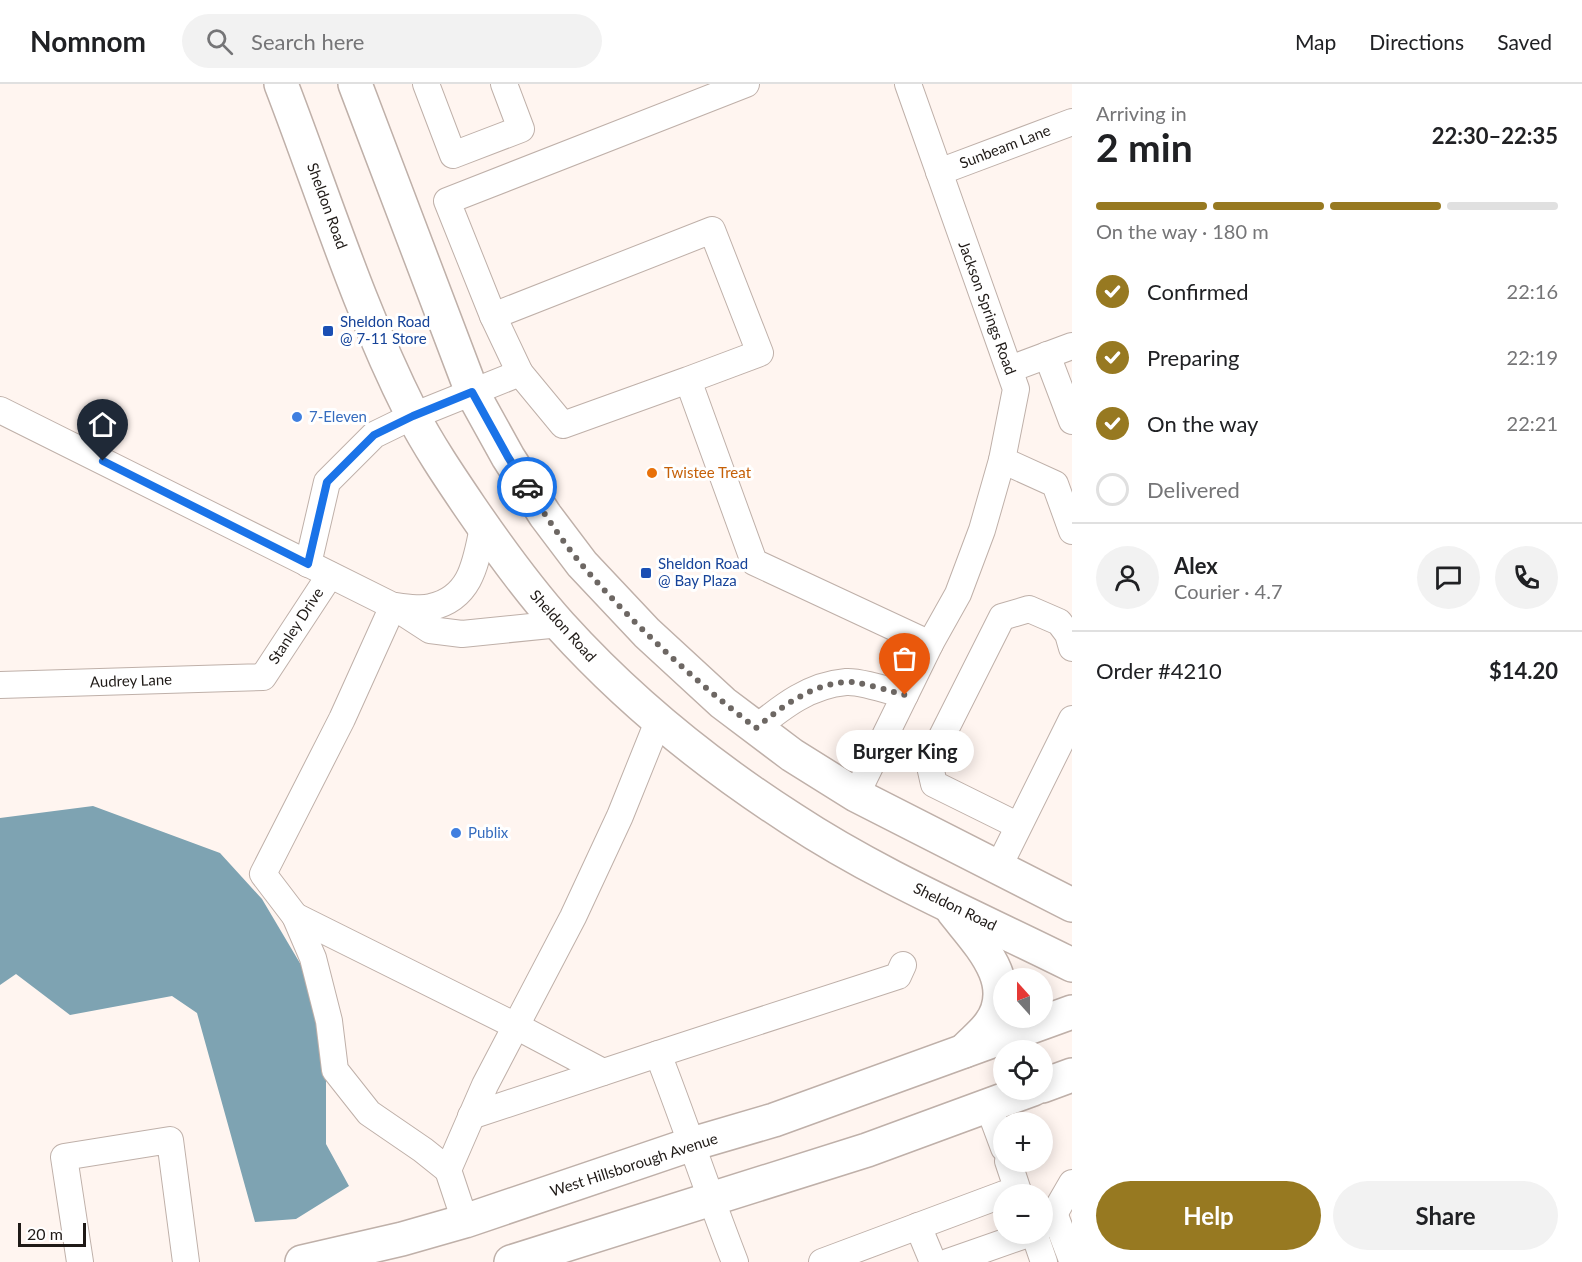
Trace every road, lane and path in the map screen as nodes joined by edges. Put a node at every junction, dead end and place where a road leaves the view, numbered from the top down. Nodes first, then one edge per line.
1 (281, 84) edge
2 (355, 84) edge
3 (426, 84) edge
4 (504, 84) edge
5 (746, 84) edge
6 (908, 84) edge
7 (1072, 122) edge
8 (939, 172) junction
9 (493, 316) junction
10 (1072, 346) edge
11 (1047, 355) junction
12 (1010, 369) junction
13 (520, 373) junction
14 (688, 380) junction
15 (472, 392) junction
16 (0, 410) edge
17 (413, 416) junction
18 (1072, 421) edge
19 (1002, 460) junction
20 (483, 527) junction
21 (1072, 531) edge
22 (319, 569) junction
23 (393, 606) junction
24 (560, 624) junction
25 (930, 644) junction
26 (1072, 648) edge
27 (263, 677) joint
28 (0, 685) edge
29 (905, 695) junction
30 (659, 719) junction
31 (1072, 719) edge
32 (756, 728) junction
33 (856, 795) junction
34 (1017, 825) junction
35 (998, 867) junction
36 (948, 905) junction
37 (1072, 905) edge
38 (295, 916) junction
39 (903, 965) dead end
40 (1072, 965) edge
41 (1072, 1012) edge
42 (516, 1026) junction
43 (961, 1053) junction
44 (658, 1054) junction
45 (603, 1072) junction
46 (1072, 1075) edge
47 (1053, 1082) edge
48 (1002, 1100) edge
49 (988, 1105) junction
50 (471, 1116) junction
51 (993, 1118) edge
52 (692, 1144) junction
53 (448, 1170) junction
54 (1072, 1183) edge
55 (993, 1199) edge
56 (710, 1200) junction
57 (1053, 1212) edge
58 (465, 1221) junction
59 (918, 1226) junction
60 (1053, 1228) edge
61 (1001, 1244) edge
62 (1037, 1244) edge
63 (1072, 1260) edge
64 (80, 1262) edge
65 (186, 1262) edge
66 (302, 1262) edge
67 (512, 1262) edge
68 (735, 1262) edge
69 (822, 1262) edge
70 (933, 1262) edge
71 (948, 1262) edge
72 (1044, 1262) edge

1 - 17 main road, Sheldon Road
2 - 15 main road
3 - 4 street
5 - 9 street
6 - 8 street, Jackson Springs Road
7 - 8 street, Sunbeam Lane
8 - 12 street, Jackson Springs Road
9 - 13 street
9 - 14 street
10 - 11 street
11 - 12 street
11 - 18 street
12 - 19 street, Jackson Springs Road
13 - 14 street
13 - 15 street
14 - 25 street
15 - 17 street
15 - 32 main road
16 - 22 street
17 - 20 main road, Sheldon Road
17 - 22 street
19 - 21 street
19 - 25 street, Jackson Springs Road
20 - 23 street
20 - 24 main road, Sheldon Road
22 - 23 street
22 - 27 street, Stanley Drive
23 - 24 street
23 - 38 street
24 - 30 main road, Sheldon Road
25 - 29 street, Jackson Springs Road
26 - 34 street
27 - 28 street, Audrey Lane
29 - 32 street
29 - 33 street, Jackson Springs Road
30 - 36 main road, Sheldon Road
30 - 42 street
31 - 34 street
32 - 33 main road
33 - 35 main road
34 - 35 street
35 - 37 main road
36 - 40 main road, Sheldon Road
36 - 43 main road
38 - 42 street
38 - 53 street
39 - 44 street
41 - 43 main road, West Hillsborough Avenue
42 - 45 street
42 - 50 street
43 - 52 main road, West Hillsborough Avenue
44 - 45 street
44 - 52 street
45 - 50 street
46 - 47 main road
48 - 49 main road
49 - 51 street
49 - 56 main road
50 - 53 street
52 - 56 street
52 - 58 main road, West Hillsborough Avenue
53 - 58 street
54 - 57 street
55 - 59 street
56 - 67 main road
56 - 68 street
58 - 66 main road, West Hillsborough Avenue
59 - 69 street
59 - 70 street
60 - 63 street
61 - 71 street
62 - 72 street
64 - 65 street

